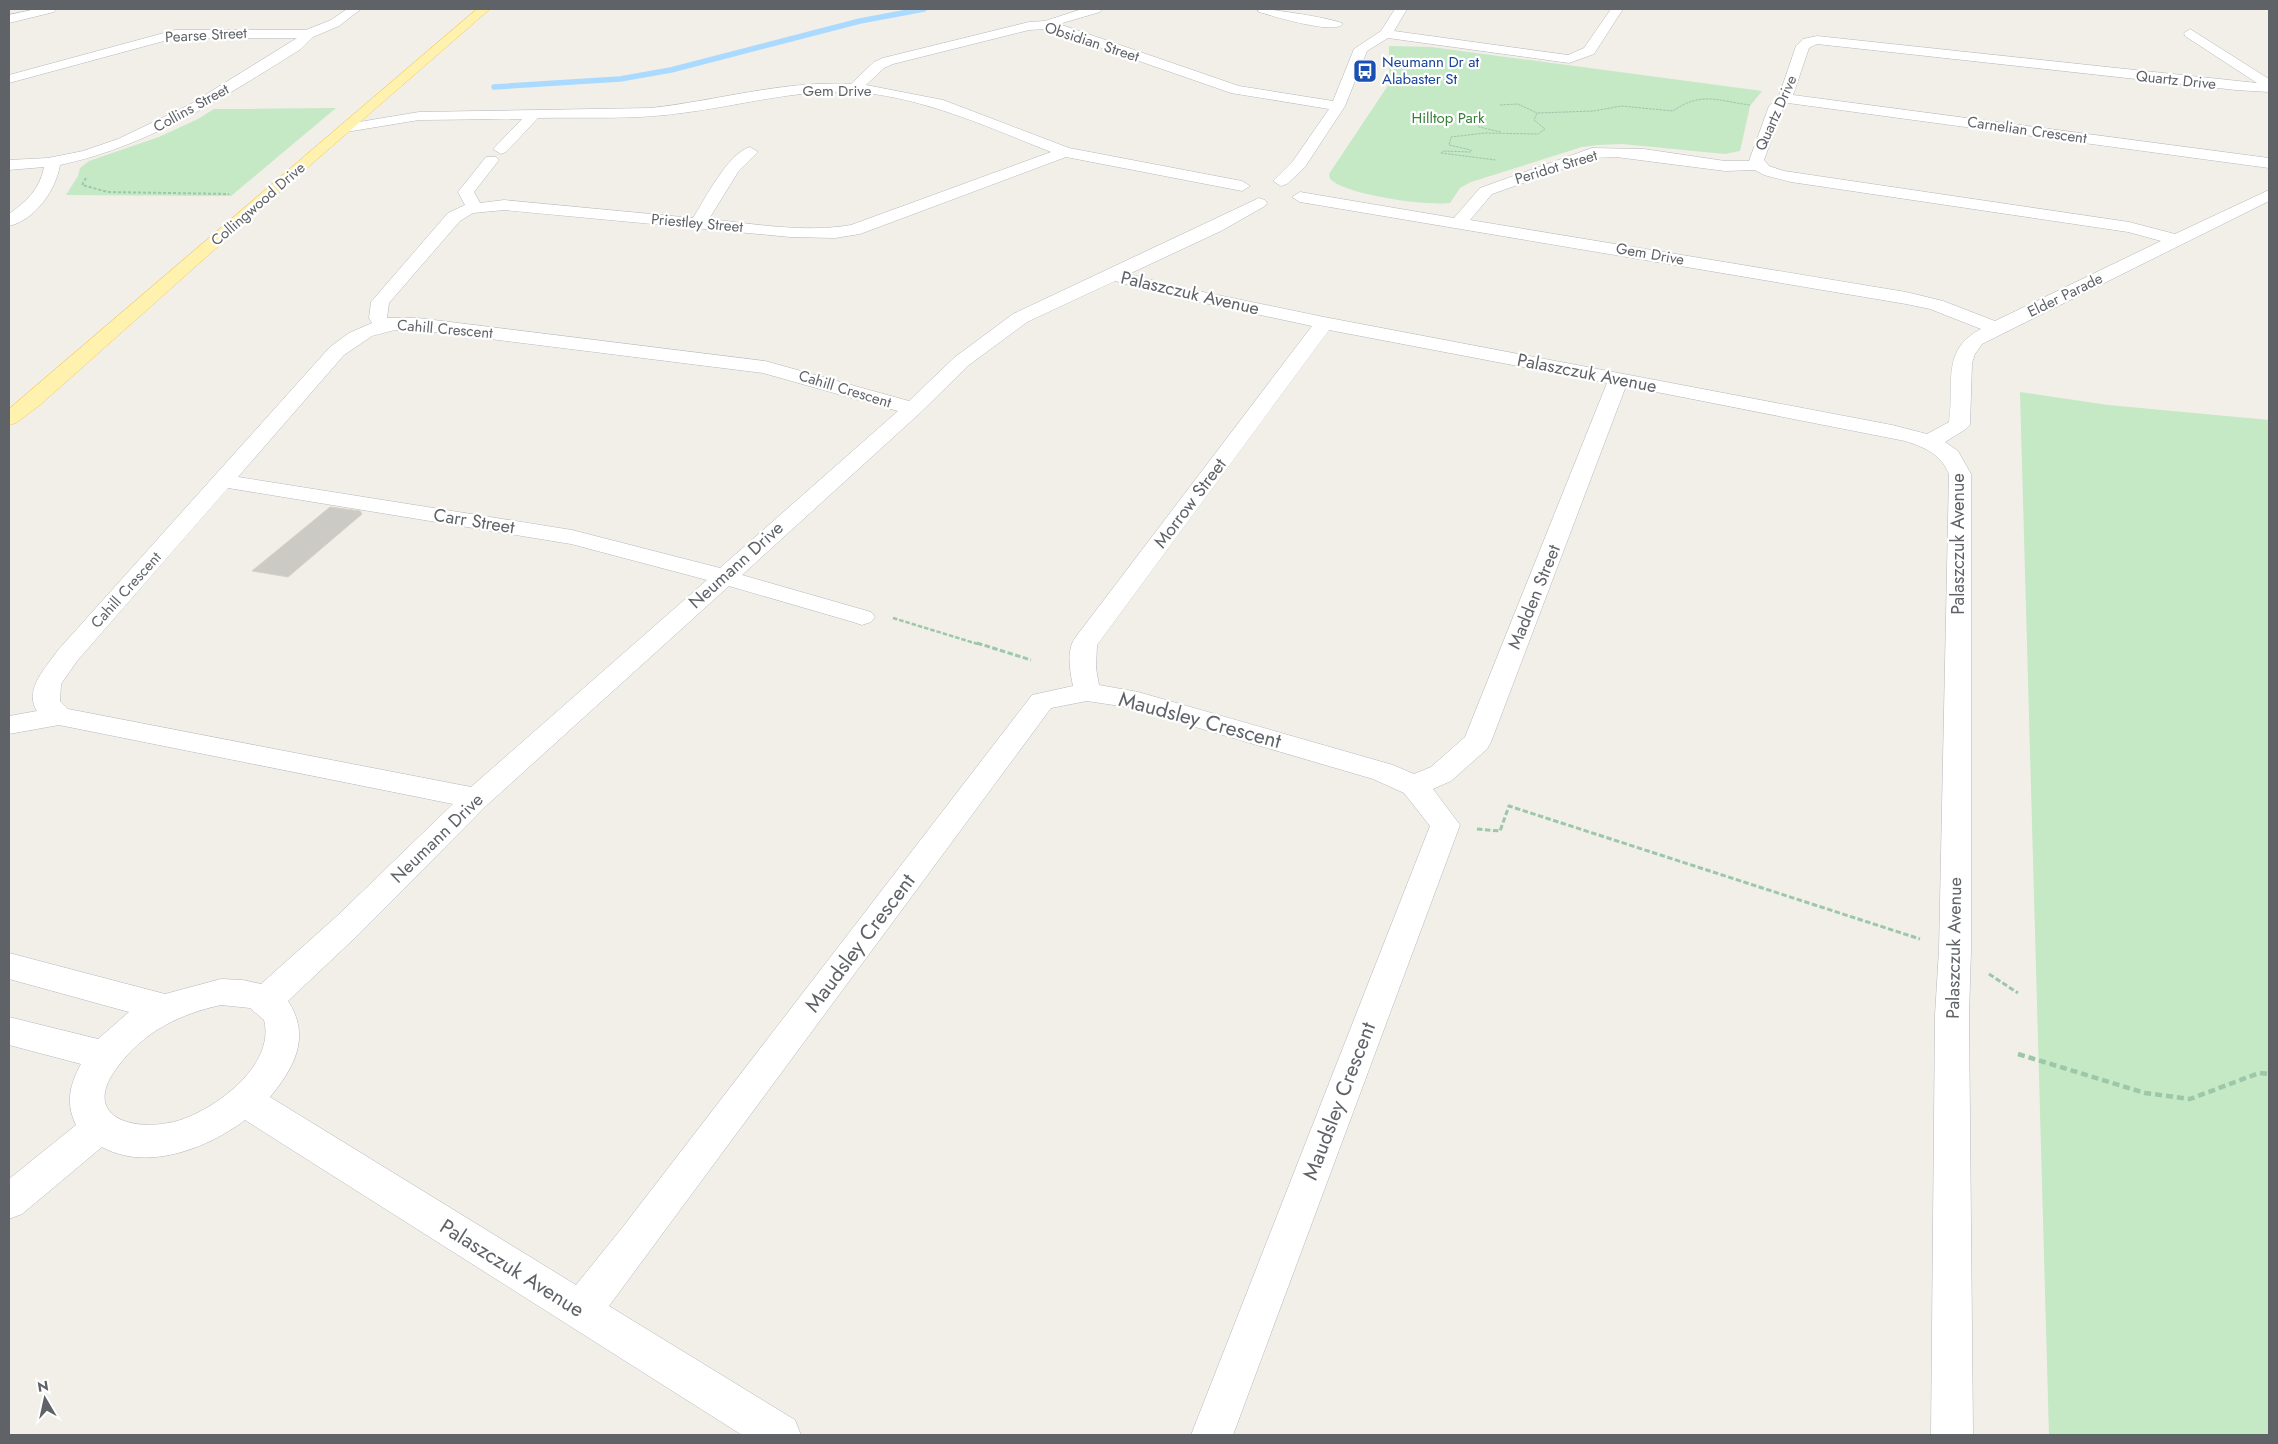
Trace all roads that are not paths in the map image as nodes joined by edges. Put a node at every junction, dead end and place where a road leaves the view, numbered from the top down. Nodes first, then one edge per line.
1 (50, 9) edge
2 (355, 9) edge
3 (484, 9) edge
4 (1096, 9) edge
5 (1263, 9) edge
6 (1401, 9) edge
7 (1617, 9) edge
8 (9, 19) edge
9 (1337, 24) dead end
10 (1046, 25) junction
11 (2190, 33) dead end
12 (308, 34) junction
13 (1386, 34) junction
14 (77, 60) junction
15 (9, 78) edge
16 (2269, 86) edge
17 (855, 88) junction
18 (9, 90) edge
19 (1785, 98) junction
20 (1338, 106) junction
21 (371, 107) junction
22 (534, 114) junction
23 (419, 116) junction
24 (346, 128) junction
25 (750, 152) dead end
26 (1065, 152) junction
27 (2269, 162) edge
28 (52, 163) junction
29 (9, 165) edge
30 (1758, 165) junction
31 (1281, 180) junction
32 (1242, 186) junction
33 (2269, 195) edge
34 (1280, 202) junction
35 (475, 208) junction
36 (9, 221) edge
37 (1459, 222) junction
38 (698, 223) junction
39 (2176, 240) junction
40 (1111, 274) junction
41 (1324, 322) junction
42 (382, 325) junction
43 (1996, 328) junction
44 (1618, 380) junction
45 (33, 401) junction
46 (913, 409) junction
47 (9, 419) edge
48 (9, 432) edge
49 (1926, 441) junction
50 (223, 481) junction
51 (722, 578) junction
52 (862, 618) dead end
53 (1087, 692) junction
54 (59, 716) junction
55 (9, 725) edge
56 (1414, 786) junction
57 (477, 798) junction
58 (9, 966) edge
59 (265, 1000) junction
60 (165, 1008) junction
61 (9, 1031) edge
62 (104, 1055) junction
63 (244, 1100) junction
64 (99, 1128) junction
65 (9, 1202) edge
66 (580, 1311) junction
67 (780, 1435) edge
68 (1212, 1435) edge
69 (1952, 1435) edge

1 - 8 street
2 - 12 street, Collins Street
3 - 21 main road, Collingwood Drive
4 - 10 street
5 - 9 street
6 - 13 street
7 - 13 street
10 - 17 street, Obsidian Street
10 - 20 street, Obsidian Street
11 - 16 street
12 - 14 street, Pearse Street
12 - 28 street, Collins Street
13 - 20 street
14 - 15 street, Pearse Street
14 - 18 street, Pearse Street
16 - 19 street, Quartz Drive
17 - 22 street, Gem Drive
17 - 26 street, Gem Drive
19 - 27 street, Carnelian Crescent
19 - 30 street, Quartz Drive
20 - 31 street
21 - 23 street, Gem Drive
21 - 24 main road, Collingwood Drive
22 - 23 street, Gem Drive
22 - 35 street
23 - 24 street, Gem Drive
24 - 45 main road, Collingwood Drive
25 - 38 street
26 - 32 street, Gem Drive
26 - 38 street, Priestley Street
28 - 29 street, Collins Street
28 - 36 street
30 - 37 street, Peridot Street
30 - 39 street, Quartz Drive
31 - 32 street
31 - 34 street
32 - 34 street
33 - 39 street, Elder Parade
34 - 37 street, Gem Drive
34 - 40 street, Neumann Drive
35 - 38 street, Priestley Street
35 - 42 street, Priestley Street
37 - 43 street, Gem Drive
39 - 43 street, Elder Parade
40 - 41 street, Palaszczuk Avenue
40 - 46 street, Neumann Drive
41 - 44 street, Palaszczuk Avenue
41 - 53 street, Morrow Street
42 - 46 street, Cahill Crescent
42 - 50 street, Cahill Crescent
43 - 49 street, Elder Parade
44 - 49 street, Palaszczuk Avenue
44 - 56 street, Madden Street
45 - 47 main road, Collingwood Drive
45 - 48 main road, Collingwood Drive
46 - 51 street, Neumann Drive
49 - 69 street, Palaszczuk Avenue
50 - 51 street, Carr Street
50 - 54 street, Cahill Crescent
51 - 52 street, Carr Street
51 - 57 street, Neumann Drive
53 - 56 street, Maudsley Crescent
53 - 66 street, Maudsley Crescent
54 - 55 street
54 - 57 street
56 - 68 street, Maudsley Crescent
57 - 59 street, Neumann Drive
58 - 60 street
59 - 60 street
59 - 63 street
60 - 62 street
61 - 62 street
62 - 64 street
63 - 64 street
63 - 66 street, Palaszczuk Avenue
64 - 65 street
66 - 67 street, Palaszczuk Avenue

